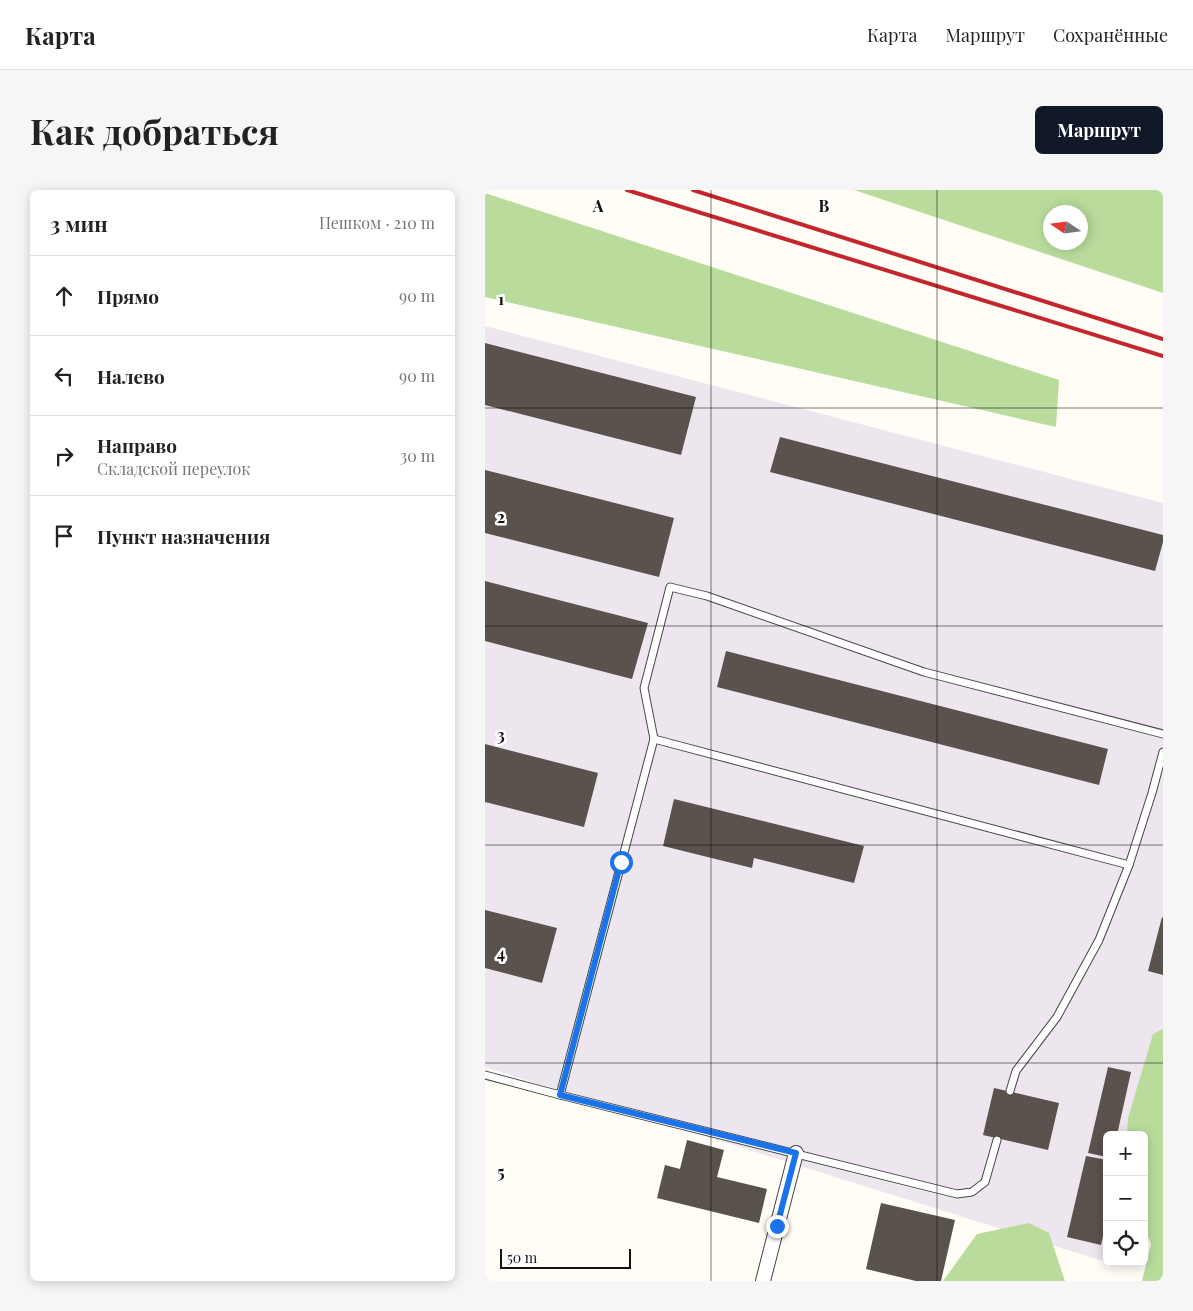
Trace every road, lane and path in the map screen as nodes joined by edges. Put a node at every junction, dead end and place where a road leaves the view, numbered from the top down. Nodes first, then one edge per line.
1 (1163, 734) edge
2 (654, 739) junction
3 (1163, 752) edge
4 (1129, 865) junction
5 (485, 1075) edge
6 (1009, 1091) dead end
7 (560, 1095) junction
8 (997, 1140) dead end
9 (796, 1153) junction
10 (763, 1281) edge

1 - 2 lane
2 - 4 lane
2 - 7 lane
3 - 4 lane
4 - 6 lane
5 - 7 lane
7 - 9 lane
8 - 9 lane
9 - 10 street

